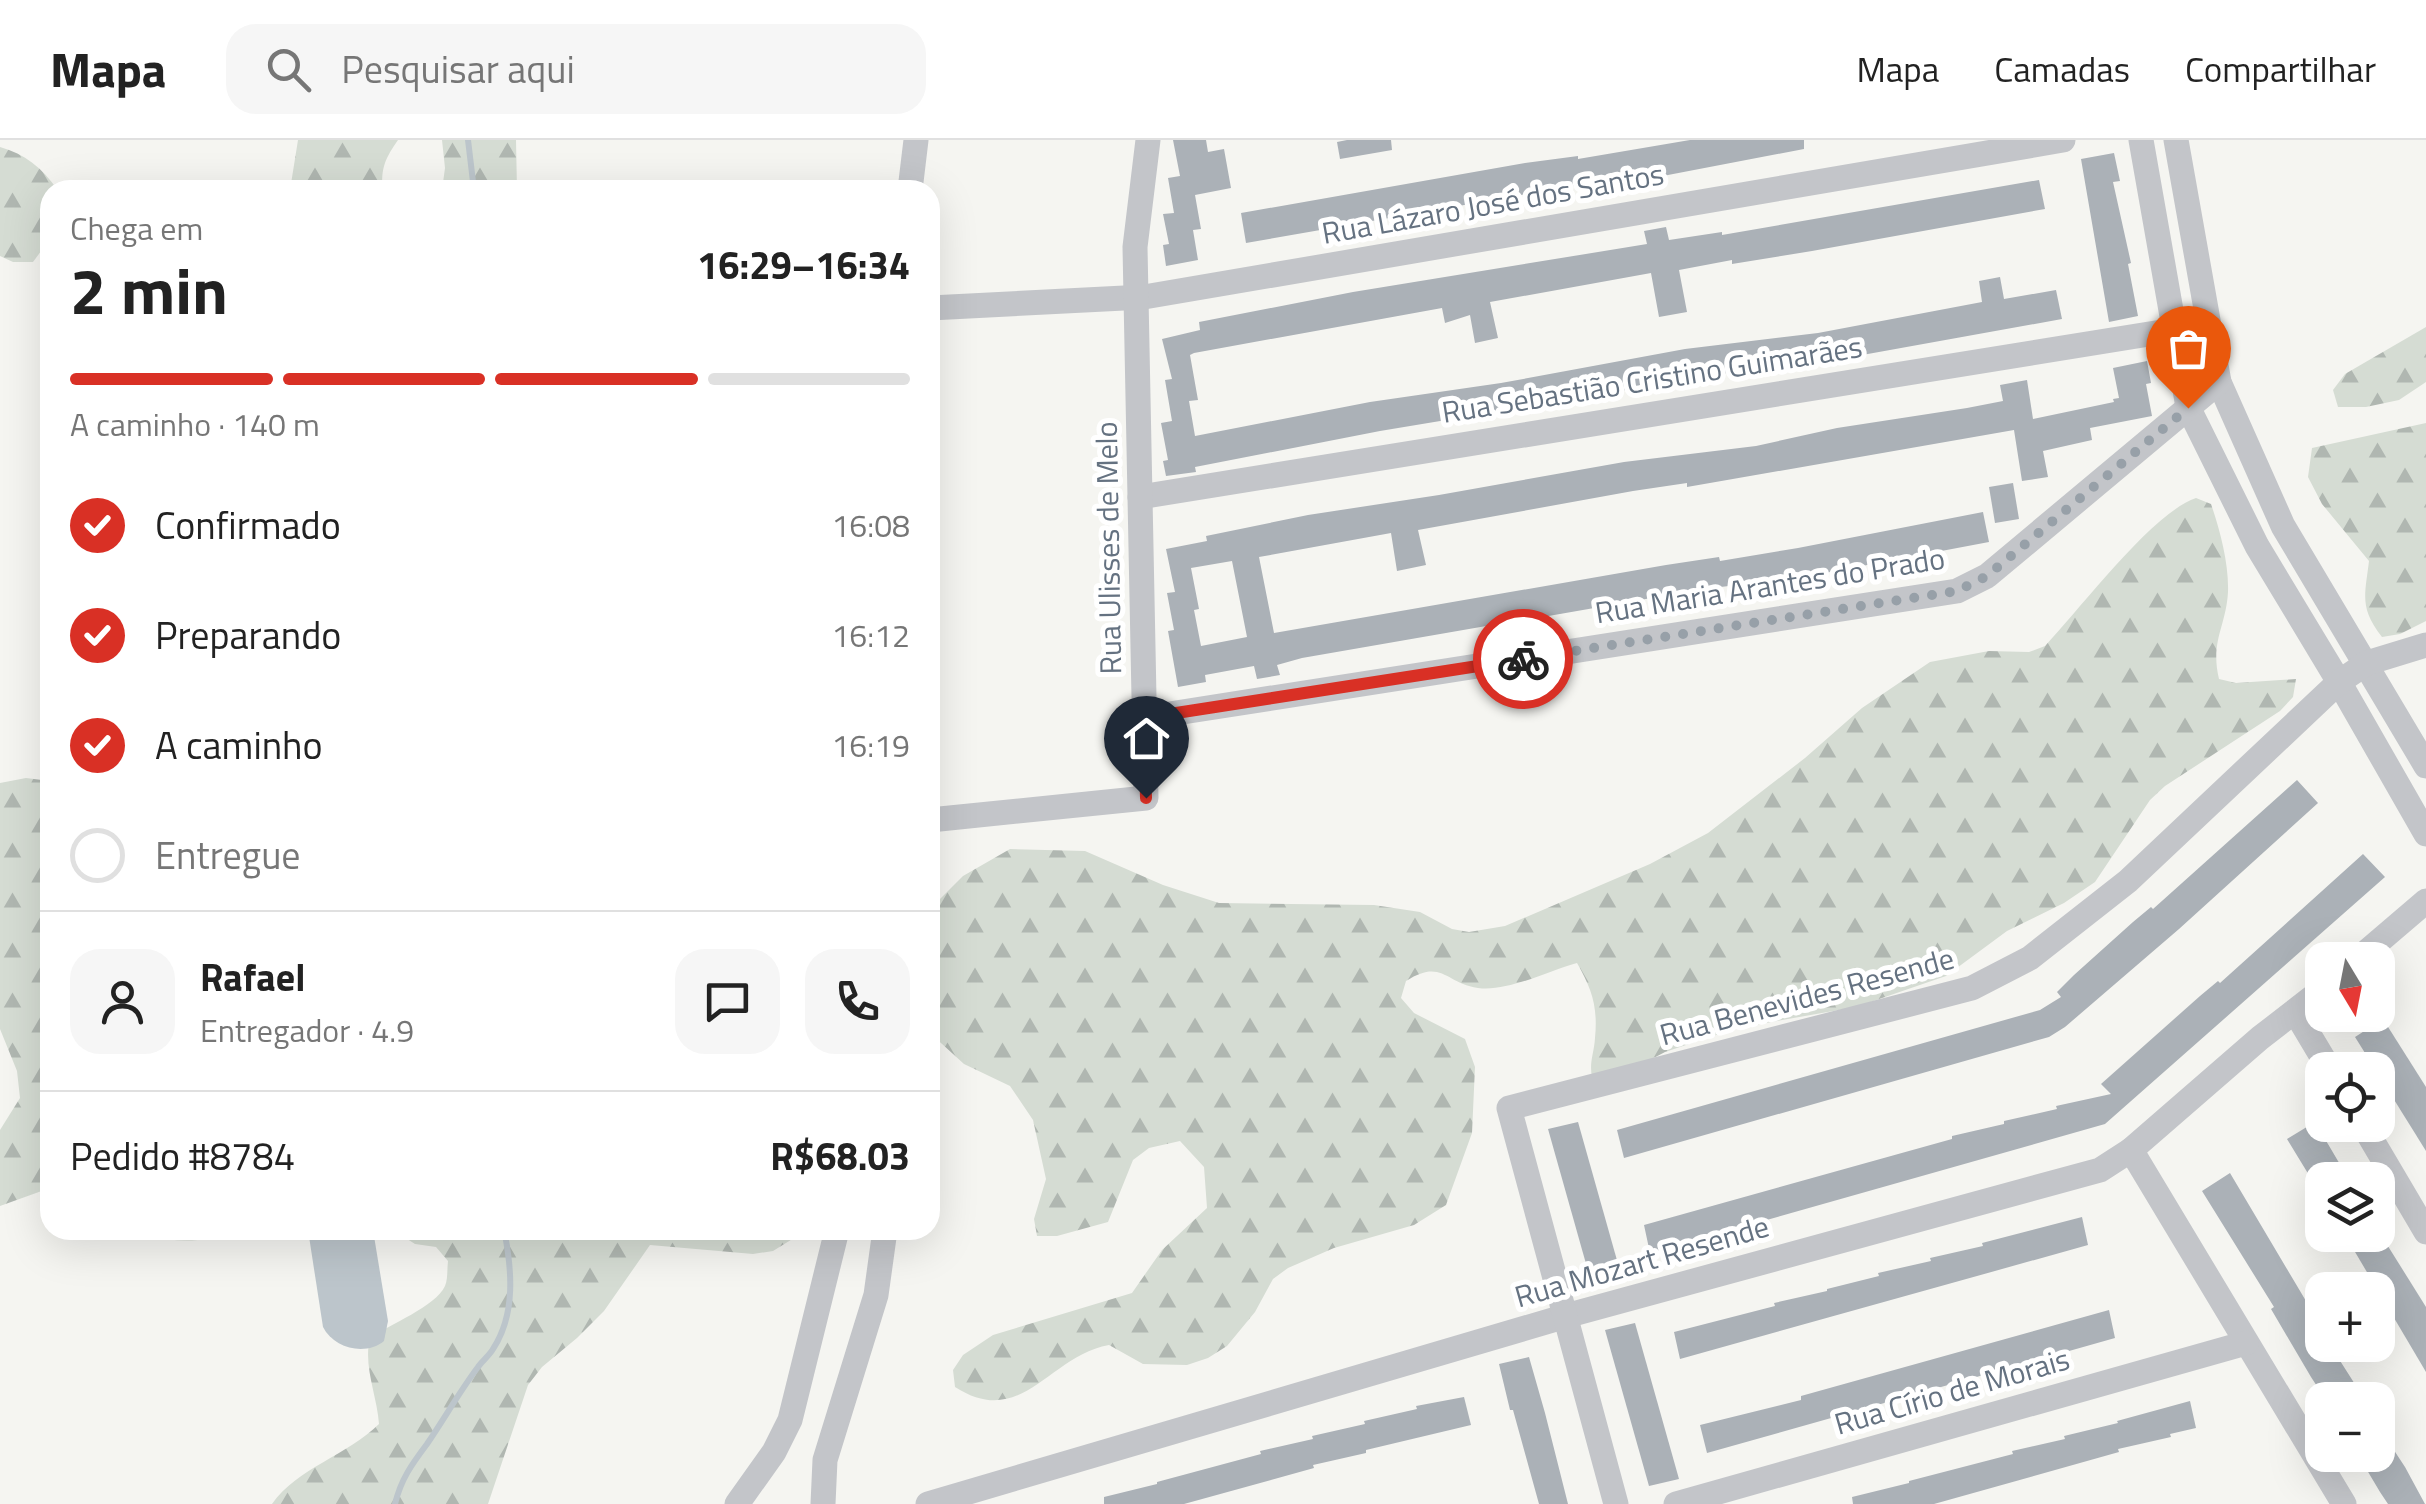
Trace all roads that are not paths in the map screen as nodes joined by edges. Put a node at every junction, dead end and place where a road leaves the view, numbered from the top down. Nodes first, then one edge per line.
1 (916, 140) edge
2 (1148, 140) edge
3 (2064, 140) edge
4 (2141, 140) edge
5 (2176, 140) edge
6 (1933, 151) edge
7 (911, 180) edge
8 (1136, 297) junction
9 (940, 307) edge
10 (2174, 330) junction
11 (2219, 382) junction
12 (2188, 408) junction
13 (1140, 496) junction
14 (2426, 645) edge
15 (2367, 663) junction
16 (2339, 682) junction
17 (1144, 718) junction
18 (2426, 766) edge
19 (940, 819) edge
20 (2426, 834) edge
21 (2426, 901) edge
22 (2379, 942) edge
23 (2305, 1005) edge
24 (2296, 1013) junction
25 (2319, 1052) edge
26 (2372, 1142) edge
27 (2131, 1150) junction
28 (2426, 1232) edge
29 (835, 1240) edge
30 (884, 1240) edge
31 (1565, 1316) junction
32 (2246, 1342) junction
33 (738, 1504) edge
34 (823, 1504) edge
35 (928, 1504) edge
36 (1616, 1504) edge
37 (1676, 1504) edge
38 (2344, 1504) edge

1 - 7 street
2 - 8 street, Rua Ulisses de Melo
3 - 6 street, Rua Lázaro José dos Santos
4 - 10 street
5 - 11 street
6 - 8 street, Rua Lázaro José dos Santos
8 - 9 street, Rua Lázaro José dos Santos
8 - 13 street, Rua Ulisses de Melo
10 - 12 street
10 - 13 street, Rua Sebastião Cristino Guimarães
11 - 12 street, Rua Maria Arantes do Prado
11 - 15 street
12 - 16 street
12 - 17 street, Rua Maria Arantes do Prado
13 - 17 street, Rua Ulisses de Melo
14 - 15 street, Rua Benevides Resende
15 - 16 street, Rua Benevides Resende
15 - 18 street
16 - 20 street
16 - 31 street, Rua Benevides Resende
17 - 19 street, Rua Ulisses de Melo
21 - 22 street
23 - 24 street, Rua Mozart Resende
24 - 25 street
24 - 27 street, Rua Mozart Resende
26 - 28 street
27 - 31 street, Rua Mozart Resende
27 - 32 street
29 - 33 street
30 - 34 street
31 - 35 street, Rua Mozart Resende
31 - 36 street
32 - 37 street, Rua Círio de Morais
32 - 38 street

